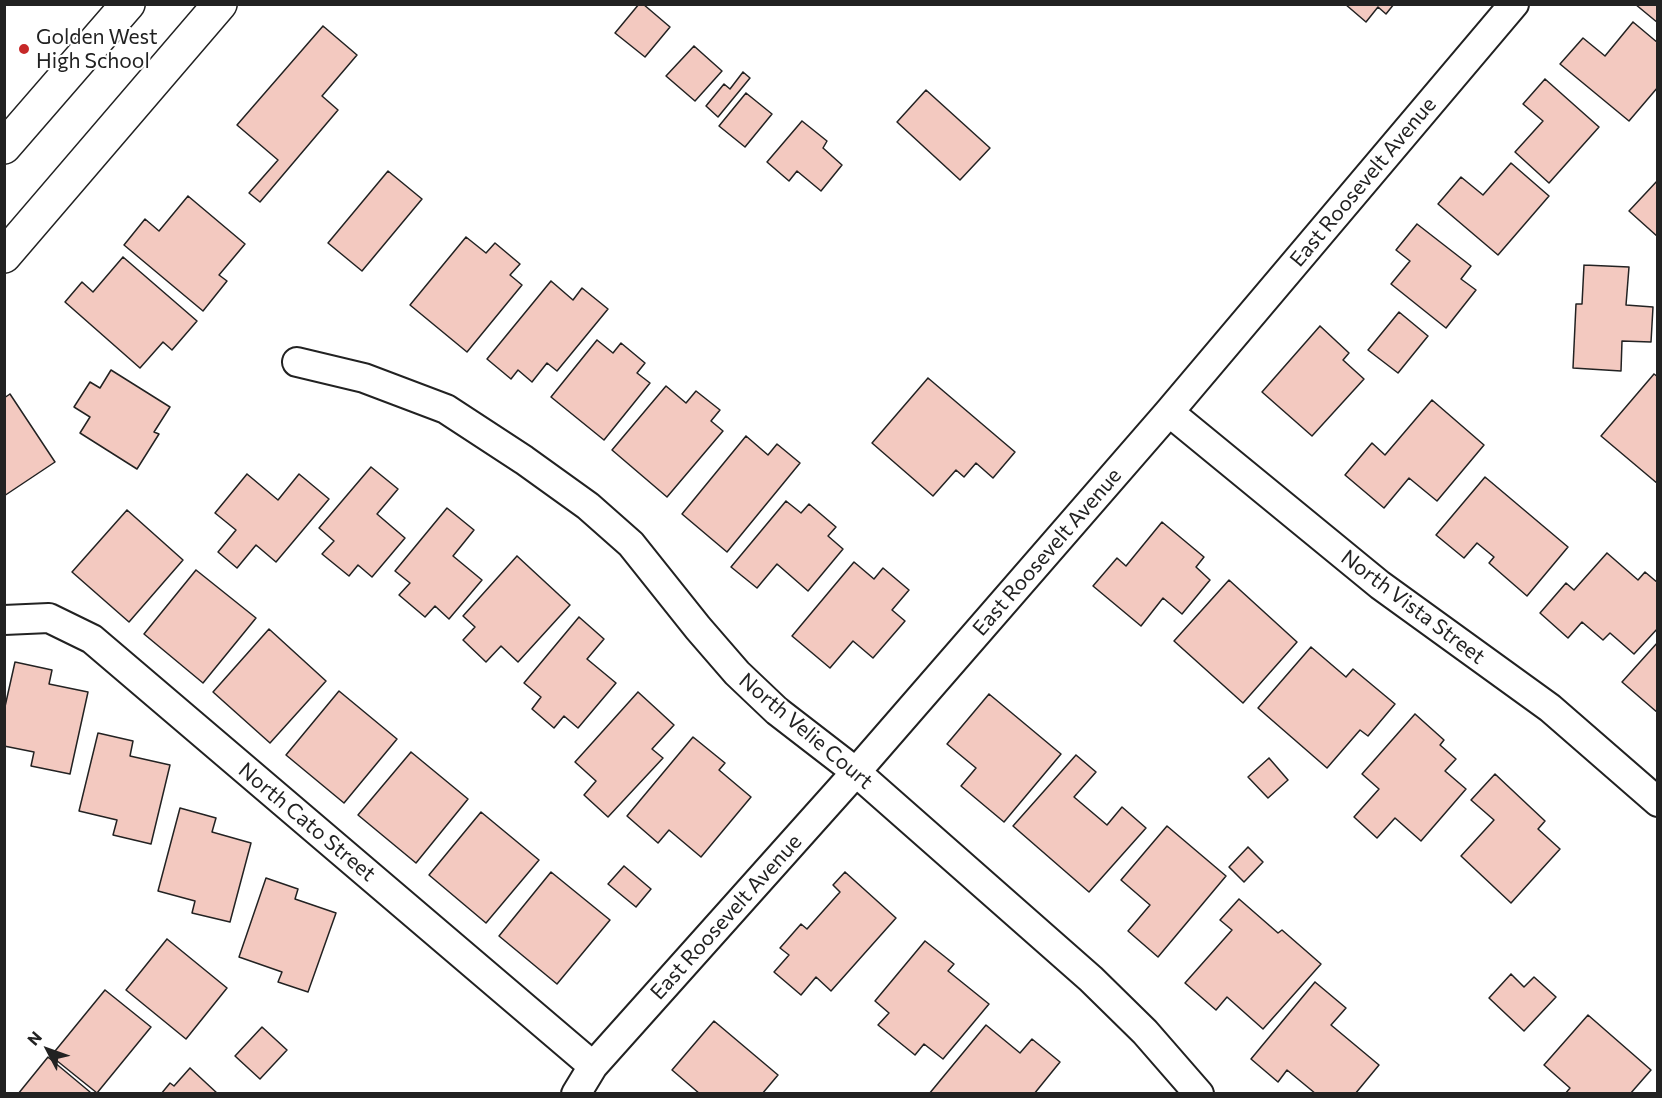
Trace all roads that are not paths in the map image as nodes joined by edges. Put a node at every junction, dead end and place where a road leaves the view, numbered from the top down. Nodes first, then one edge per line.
1 (128, 4) edge
2 (220, 4) edge
3 (1514, 4) edge
4 (4, 147) edge
5 (4, 256) edge
6 (297, 362) dead end
7 (1169, 412) junction
8 (4, 620) edge
9 (856, 772) junction
10 (1658, 802) edge
11 (593, 1066) junction
12 (576, 1094) edge
13 (1199, 1094) edge

1 - 4 main road
2 - 5 main road
3 - 7 street, East Roosevelt Avenue
6 - 9 street, North Velie Court
7 - 9 street, East Roosevelt Avenue
7 - 10 street, North Vista Street
8 - 11 street, North Cato Street
9 - 11 street, East Roosevelt Avenue
9 - 13 street, North Velie Court
11 - 12 street, East Roosevelt Avenue

